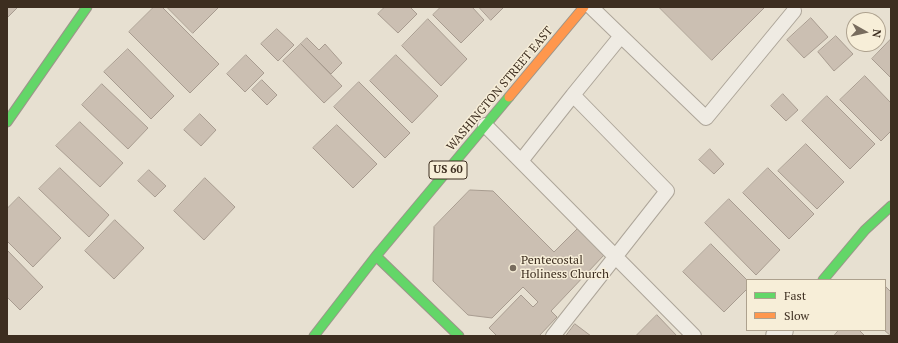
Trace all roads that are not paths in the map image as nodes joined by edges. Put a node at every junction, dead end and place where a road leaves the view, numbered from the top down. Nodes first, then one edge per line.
1 (87, 7) edge
2 (584, 7) edge
3 (591, 7) edge
4 (794, 11) dead end
5 (621, 36) junction
6 (573, 95) junction
7 (7, 122) edge
8 (485, 125) junction
9 (520, 161) junction
10 (891, 206) edge
11 (376, 256) junction
12 (615, 256) junction
13 (824, 279) edge
14 (314, 336) edge
15 (459, 336) edge
16 (553, 336) edge
17 (694, 336) edge

1 - 7 main road
2 - 8 main road, WASHINGTON STREET EAST / US 60
3 - 5 lane
4 - 5 lane
5 - 6 lane
6 - 9 lane
6 - 12 lane
8 - 9 lane
8 - 11 main road, WASHINGTON STREET EAST / US 60
9 - 12 lane
10 - 13 main road
11 - 14 main road, WASHINGTON STREET EAST / US 60
11 - 15 main road
12 - 16 lane
12 - 17 lane

